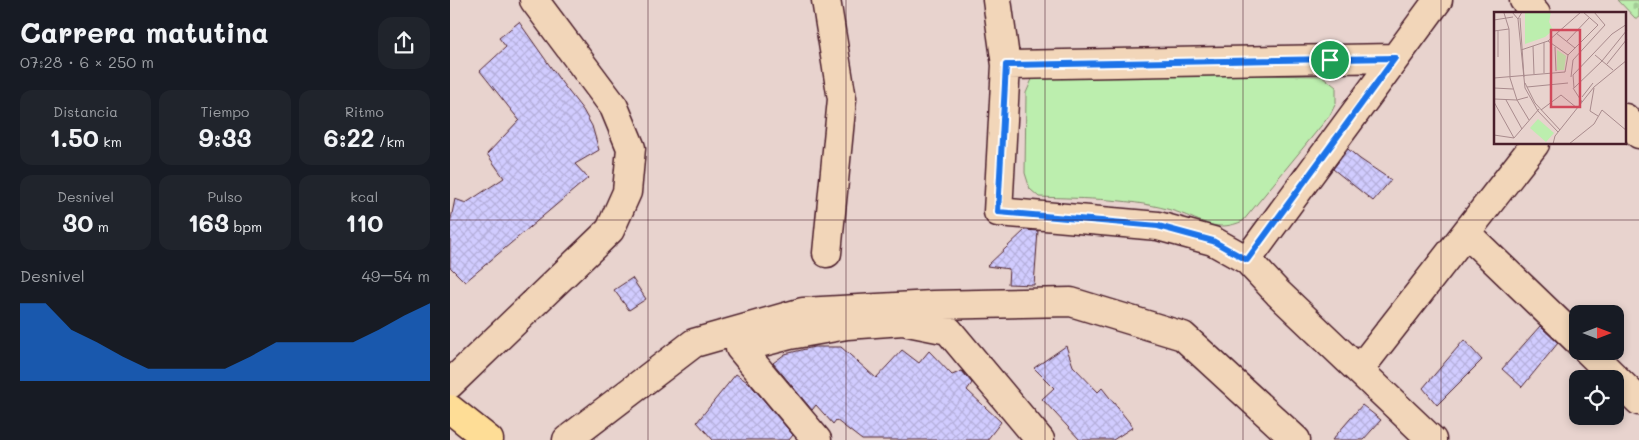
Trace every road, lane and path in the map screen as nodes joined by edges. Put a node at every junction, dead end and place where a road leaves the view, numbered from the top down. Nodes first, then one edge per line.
1 (534, 0) edge
2 (826, 0) edge
3 (997, 0) edge
4 (1438, 0) edge
5 (1524, 0) edge
6 (1534, 12) edge
7 (1395, 58) junction
8 (1006, 65) junction
9 (1626, 119) edge
10 (1639, 134) edge
11 (1534, 145) edge
12 (1466, 233) junction
13 (827, 253) dead end
14 (1247, 260) junction
15 (1569, 332) edge
16 (1597, 360) edge
17 (1359, 370) junction
18 (450, 384) edge
19 (1639, 401) edge
20 (450, 408) edge
21 (489, 440) edge
22 (567, 440) edge
23 (817, 440) edge
24 (1040, 440) edge
25 (1296, 440) edge
26 (1432, 440) edge

1 - 18 street
2 - 13 street
3 - 8 street
4 - 7 street
5 - 6 street
7 - 8 street
7 - 14 street
8 - 14 street
9 - 10 street
11 - 12 street
12 - 15 street
12 - 17 street
14 - 17 street
16 - 19 street
17 - 26 street
20 - 21 main road
22 - 25 street
23 - 24 street

